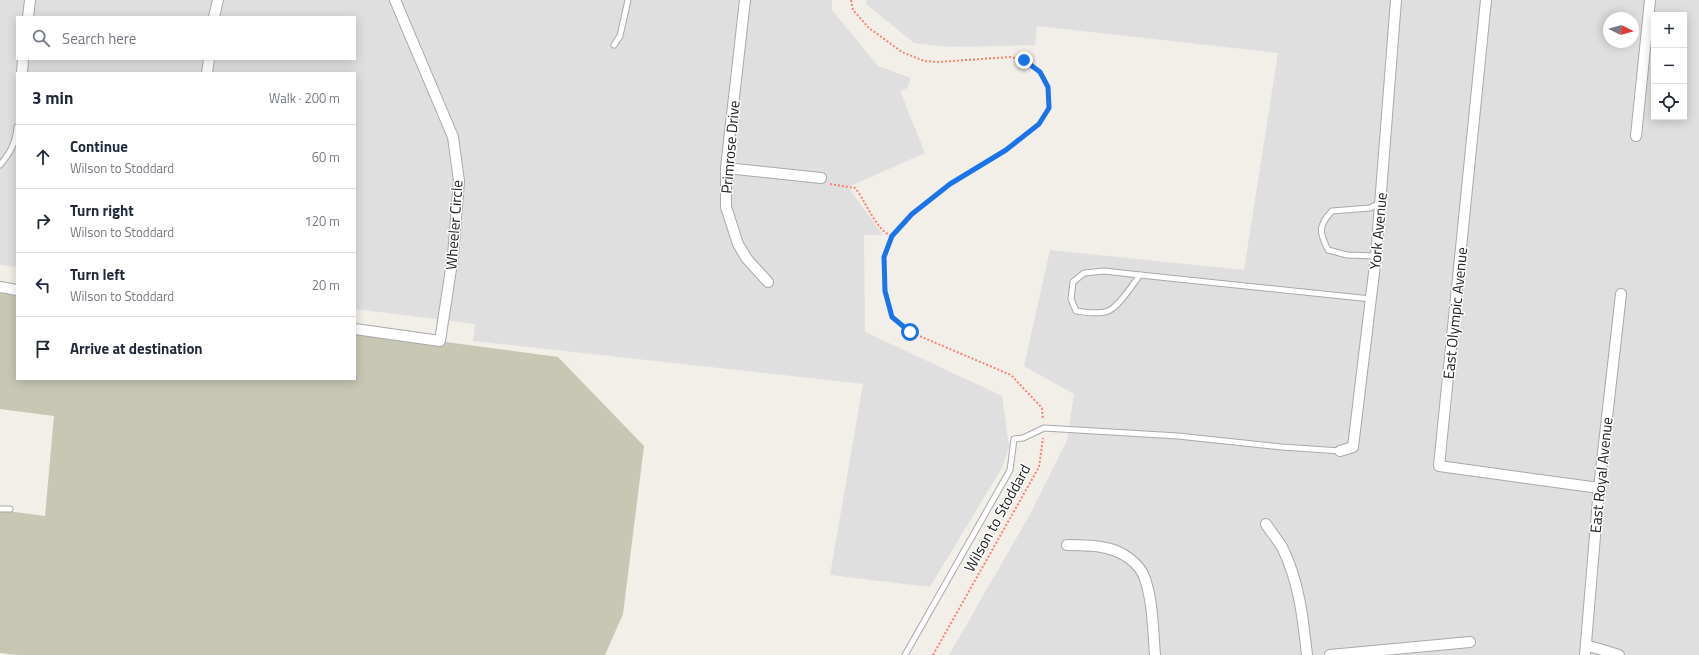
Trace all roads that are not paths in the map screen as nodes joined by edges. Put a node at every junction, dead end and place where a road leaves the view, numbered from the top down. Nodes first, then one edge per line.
1 (30, 0) edge
2 (218, 0) edge
3 (395, 0) edge
4 (628, 0) edge
5 (745, 0) edge
6 (1396, 0) edge
7 (1486, 0) edge
8 (1650, 0) edge
9 (28, 16) edge
10 (214, 16) edge
11 (614, 45) dead end
12 (23, 60) edge
13 (209, 60) edge
14 (22, 72) edge
15 (207, 72) edge
16 (1636, 136) dead end
17 (16, 137) edge
18 (0, 165) edge
19 (726, 168) junction
20 (821, 178) road end
21 (1380, 203) junction
22 (1376, 256) junction
23 (1140, 275) junction
24 (768, 282) dead end
25 (0, 287) edge
26 (16, 290) edge
27 (1621, 294) dead end
28 (1371, 299) junction
29 (356, 330) edge
30 (1340, 451) joint
31 (1599, 488) junction
32 (0, 509) edge
33 (10, 509) dead end
34 (1266, 524) dead end
35 (1067, 544) dead end
36 (1470, 642) dead end
37 (1585, 650) edge
38 (905, 655) edge
39 (1154, 655) edge
40 (1307, 655) edge
41 (1330, 655) edge
42 (1619, 655) edge

1 - 9 street
2 - 10 street
3 - 29 street, Wheeler Circle
4 - 11 lane
5 - 19 street, Primrose Drive
6 - 21 street, York Avenue
7 - 31 street, East Olympic Avenue
8 - 16 street
12 - 14 street
13 - 15 street
17 - 18 lane
19 - 20 street
19 - 24 street, Primrose Drive
21 - 22 street, York Avenue
21 - 22 lane
22 - 28 street, York Avenue
23 - 23 lane
23 - 28 lane
25 - 26 street
27 - 31 street, East Royal Avenue
28 - 30 street, York Avenue
30 - 38 lane
31 - 37 street, East Royal Avenue
32 - 33 lane
34 - 40 street
35 - 39 street
36 - 41 street
37 - 42 street

